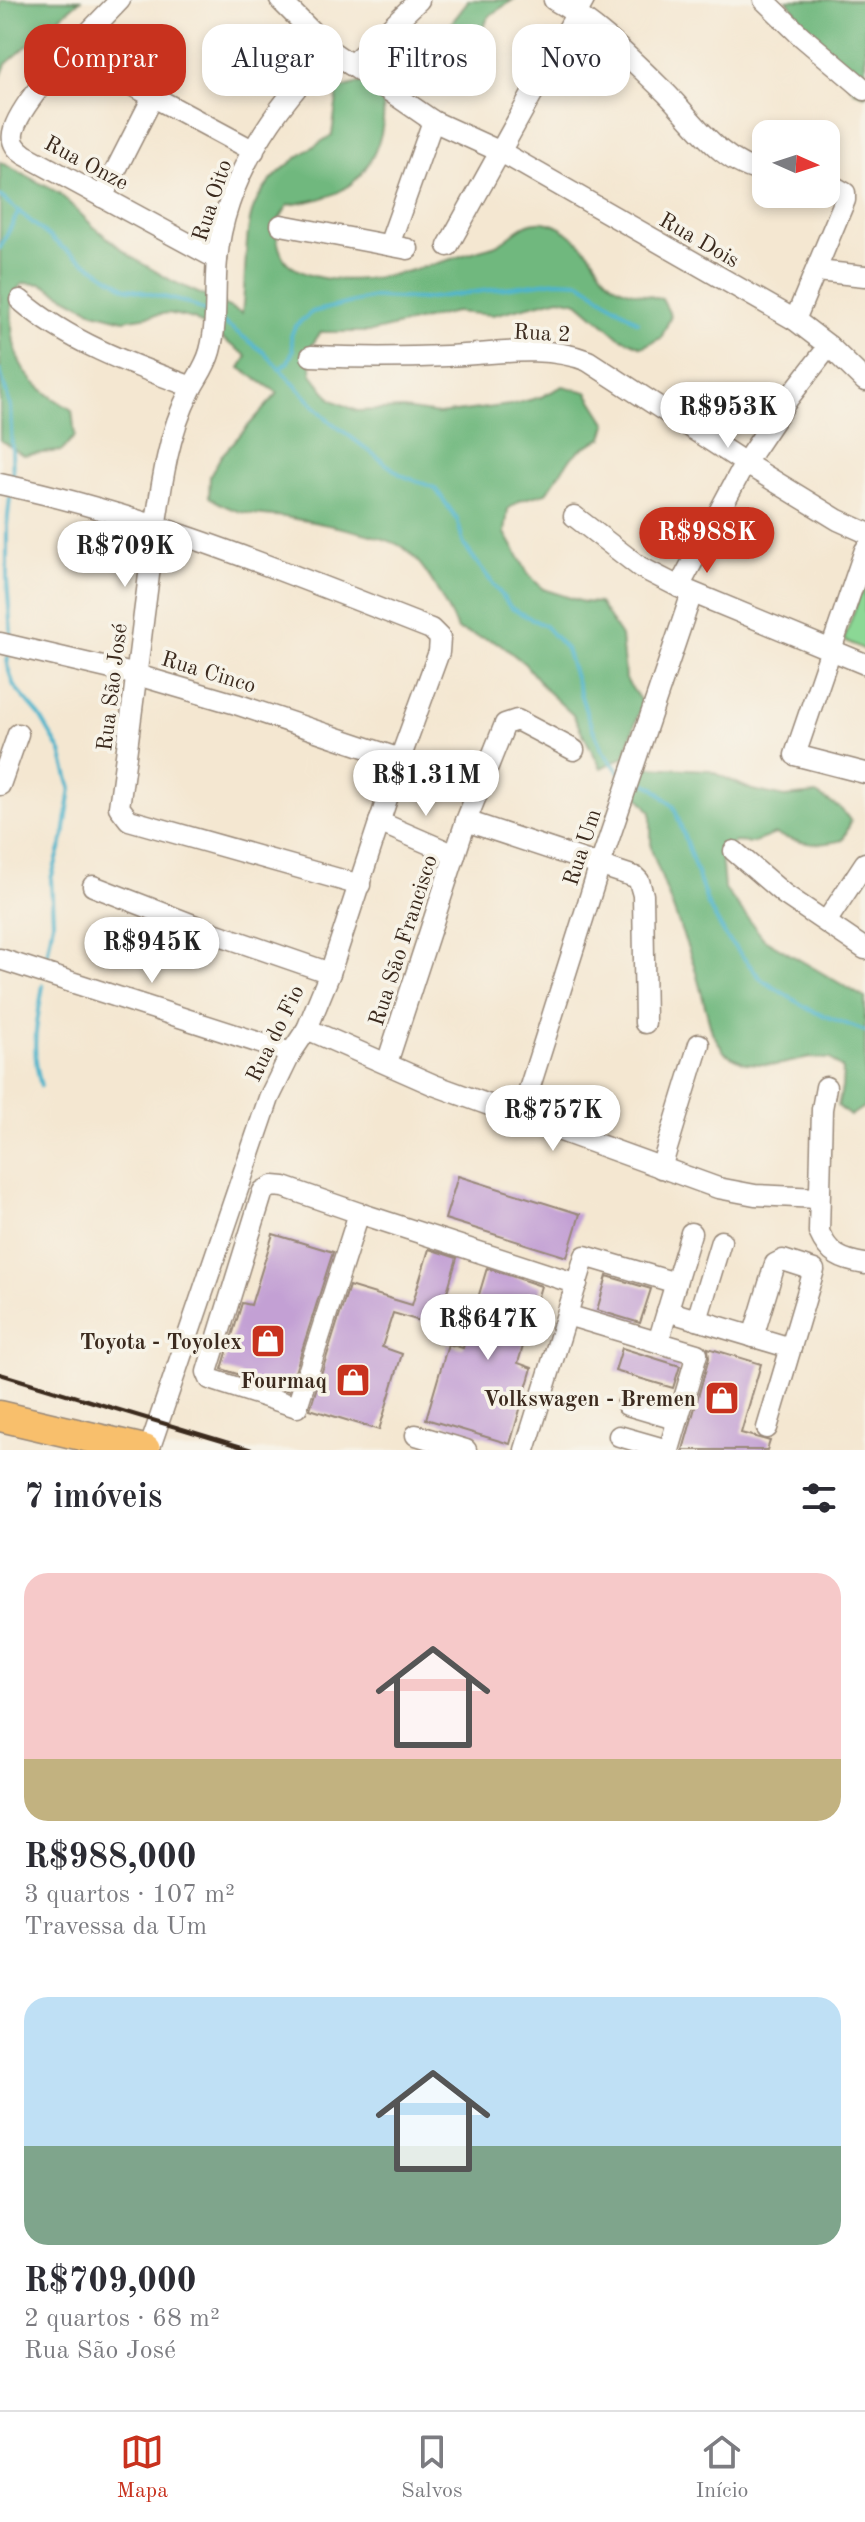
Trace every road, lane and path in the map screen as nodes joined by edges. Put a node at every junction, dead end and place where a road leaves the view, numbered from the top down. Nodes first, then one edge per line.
1 (120, 0) edge
2 (280, 0) edge
3 (419, 0) edge
4 (554, 0) edge
5 (764, 0) edge
6 (580, 6) edge
7 (98, 24) edge
8 (304, 24) edge
9 (343, 59) edge
10 (351, 65) junction
11 (865, 90) edge
12 (35, 96) edge
13 (289, 96) edge
14 (153, 97) joint
15 (433, 121) junction
16 (254, 151) junction
17 (501, 152) junction
18 (752, 168) edge
19 (840, 190) edge
20 (102, 197) junction
21 (281, 225) dead end
22 (448, 246) dead end
23 (217, 259) junction
24 (817, 271) junction
25 (865, 276) edge
26 (20, 300) dead end
27 (795, 320) junction
28 (829, 346) junction
29 (311, 356) dead end
30 (865, 381) edge
31 (192, 387) junction
32 (745, 463) junction
33 (0, 484) edge
34 (574, 516) dead end
35 (155, 527) junction
36 (865, 532) edge
37 (865, 550) edge
38 (685, 590) junction
39 (0, 643) edge
40 (830, 648) junction
41 (865, 664) edge
42 (137, 675) junction
43 (18, 734) dead end
44 (574, 750) dead end
45 (400, 759) junction
46 (865, 773) edge
47 (0, 785) edge
48 (466, 821) junction
49 (379, 822) junction
50 (734, 851) dead end
51 (455, 855) junction
52 (865, 863) edge
53 (600, 865) junction
54 (360, 885) junction
55 (93, 886) dead end
56 (826, 922) junction
57 (865, 949) edge
58 (0, 959) edge
59 (330, 973) junction
60 (645, 1023) dead end
61 (307, 1029) junction
62 (699, 1044) dead end
63 (291, 1053) junction
64 (387, 1063) junction
65 (826, 1087) dead end
66 (520, 1118) junction
67 (661, 1168) junction
68 (818, 1198) junction
69 (359, 1213) junction
70 (691, 1233) dead end
71 (721, 1241) dead end
72 (865, 1264) edge
73 (676, 1283) junction
74 (577, 1284) junction
75 (667, 1311) junction
76 (567, 1315) junction
77 (697, 1320) junction
78 (753, 1337) junction
79 (658, 1342) junction
80 (791, 1348) junction
81 (627, 1405) dead end
82 (0, 1416) edge
83 (678, 1420) junction
84 (767, 1428) dead end
85 (416, 1435) dead end
86 (619, 1436) dead end
87 (147, 1450) edge
88 (466, 1450) edge
89 (525, 1450) edge
90 (668, 1450) edge

1 - 7 street, Rua Onze
2 - 8 street
3 - 10 street
4 - 6 street
5 - 11 street
6 - 17 street
6 - 18 street
9 - 10 street
10 - 15 street, Rua Dois
12 - 20 street, Rua Onze
13 - 16 street, Rua Oito
14 - 16 street
14 - 20 street
15 - 17 street, Rua Dois
15 - 21 street
16 - 23 street, Rua Oito
17 - 22 street
17 - 27 street, Rua Dois
19 - 24 street
20 - 23 street, Rua Onze
23 - 31 street, Rua Oito
24 - 25 street
24 - 27 street
26 - 31 street
27 - 28 street, Rua Dois
28 - 30 street, Rua Dois
28 - 32 street, Rua Um
29 - 32 street, Rua 2
31 - 35 street, Rua São José
32 - 36 street, Rua 2
32 - 38 street, Rua Um
33 - 35 street
34 - 38 street
35 - 42 street, Rua São José
35 - 45 street, Rua do Fio
37 - 40 street
38 - 40 street
38 - 53 street, Rua Um
39 - 42 street, Rua Cinco
40 - 41 street
40 - 46 street
42 - 45 street, Rua Cinco
42 - 54 street, Rua São José
43 - 47 street
44 - 48 street, Rua São Francisco
45 - 49 street, Rua do Fio
48 - 51 street, Rua São Francisco
48 - 53 street
49 - 51 street
49 - 54 street, Rua do Fio
50 - 56 street
51 - 64 street, Rua São Francisco
52 - 56 street
53 - 60 street
53 - 66 street, Rua Um
54 - 59 street, Rua do Fio
55 - 59 street
56 - 57 street
58 - 63 street
59 - 61 street, Rua do Fio
61 - 63 street, Rua do Fio
61 - 64 street
62 - 67 street
63 - 87 street, Rua do Fio
64 - 66 street
65 - 68 street
66 - 67 street
67 - 68 street
68 - 72 street
69 - 69 street
69 - 74 street
70 - 73 street
71 - 77 street
73 - 74 street
73 - 75 street
74 - 76 street
75 - 77 street
75 - 79 street
76 - 79 street
76 - 89 street
77 - 78 street
78 - 80 street
78 - 80 street
79 - 83 street
80 - 84 street
81 - 83 street
82 - 87 highway
83 - 90 street
85 - 88 street
86 - 90 street

